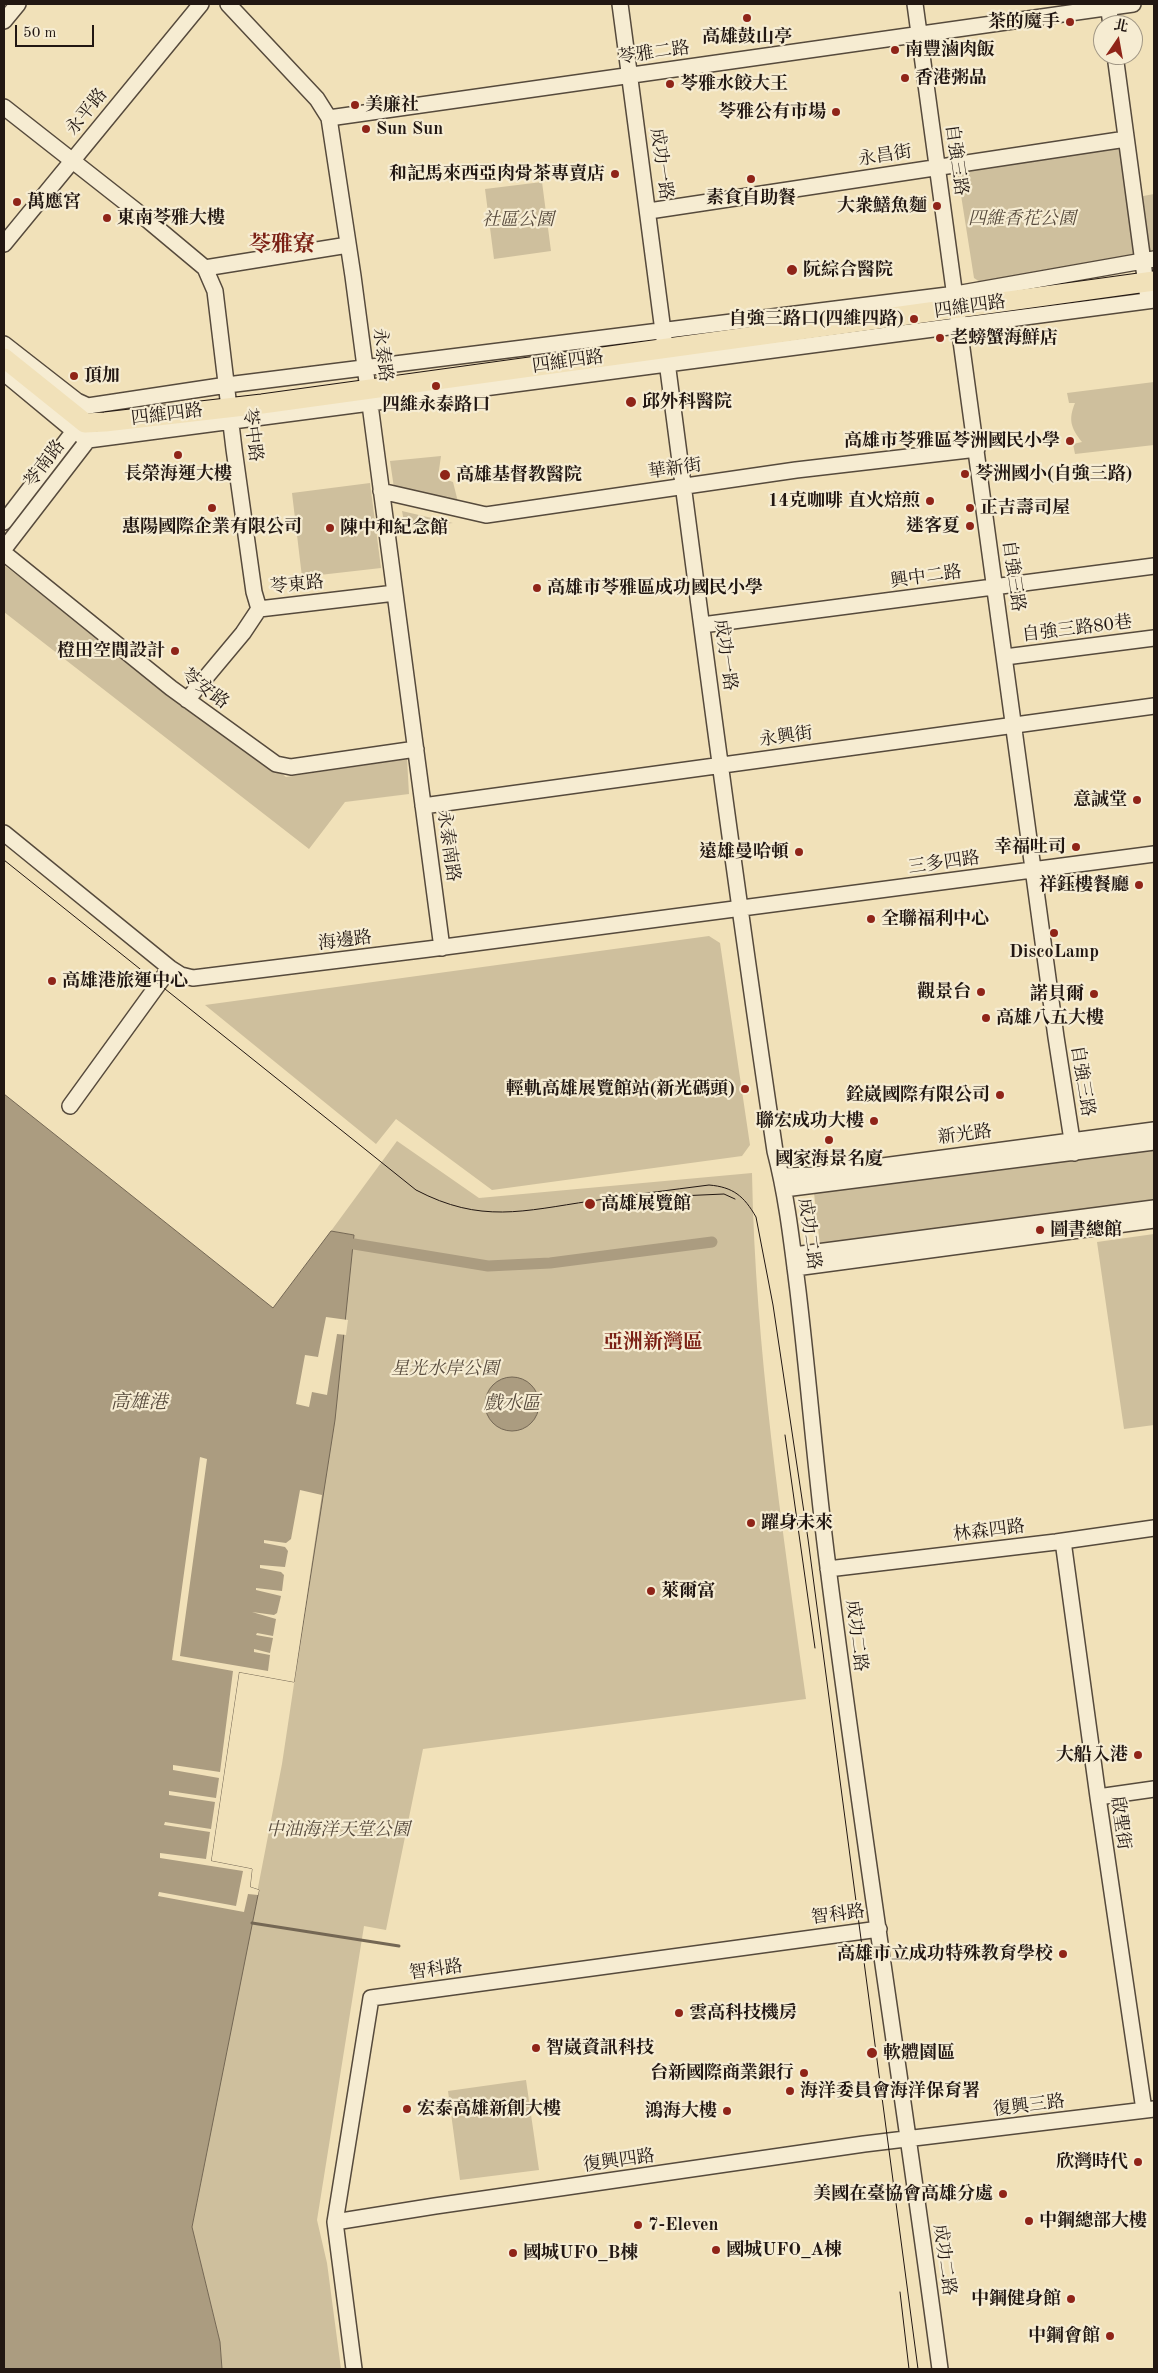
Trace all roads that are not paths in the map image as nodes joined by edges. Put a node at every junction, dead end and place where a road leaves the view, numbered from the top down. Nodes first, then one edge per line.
1 (18, 4) edge
2 (201, 4) edge
3 (228, 4) edge
4 (620, 4) edge
5 (915, 4) edge
6 (1133, 4) edge
7 (1108, 6) edge
8 (4, 21) edge
9 (920, 34) junction
10 (1116, 65) edge
11 (629, 75) junction
12 (4, 108) edge
13 (329, 118) junction
14 (1126, 138) junction
15 (72, 160) junction
16 (938, 167) junction
17 (649, 211) junction
18 (4, 244) edge
19 (348, 245) junction
20 (1149, 259) edge
21 (205, 268) junction
22 (1150, 282) edge
23 (1151, 300) edge
24 (958, 309) junction
25 (664, 330) junction
26 (4, 344) edge
27 (667, 357) junction
28 (4, 358) edge
29 (365, 369) junction
30 (4, 373) edge
31 (227, 385) junction
32 (368, 395) junction
33 (230, 415) junction
34 (84, 425) junction
35 (977, 449) junction
36 (684, 487) junction
37 (381, 491) junction
38 (4, 522) edge
39 (4, 549) edge
40 (4, 553) edge
41 (1154, 566) edge
42 (996, 587) junction
43 (395, 593) junction
44 (259, 608) junction
45 (702, 625) junction
46 (1154, 638) edge
47 (1005, 657) junction
48 (187, 700) junction
49 (1154, 706) edge
50 (1014, 724) junction
51 (416, 749) junction
52 (720, 765) junction
53 (423, 806) junction
54 (4, 833) edge
55 (1154, 854) edge
56 (1034, 869) junction
57 (740, 908) junction
58 (442, 948) junction
59 (170, 968) junction
60 (70, 1106) dead end
61 (1154, 1130) edge
62 (1154, 1142) edge
63 (1073, 1147) junction
64 (783, 1182) junction
65 (1154, 1208) edge
66 (1154, 1220) edge
67 (794, 1261) junction
68 (1154, 1528) edge
69 (1063, 1541) junction
70 (828, 1569) junction
71 (1154, 1789) edge
72 (1098, 1797) junction
73 (879, 1928) junction
74 (1149, 2109) edge
75 (909, 2140) junction
76 (335, 2222) junction
77 (354, 2369) edge
78 (940, 2369) edge

1 - 8 street
2 - 15 street, 永平路
3 - 13 street, 永泰路
4 - 11 street, 成功一路
5 - 9 street, 自強三路
6 - 7 street, 苓雅二路
7 - 9 street, 苓雅二路
9 - 11 street, 苓雅二路
9 - 16 street, 自強三路
10 - 14 street
11 - 13 street, 苓雅二路
11 - 17 street, 成功一路
12 - 15 street, 苓中路
13 - 19 street, 永泰路
14 - 16 street, 永昌街
14 - 20 street
15 - 18 street, 永平路
15 - 21 street, 苓中路
16 - 17 street, 永昌街
16 - 24 street, 自強三路
17 - 25 street, 成功一路
19 - 21 street
19 - 29 street, 永泰路
20 - 22 street
20 - 24 street, 四維四路
21 - 31 street, 苓中路
22 - 23 street
22 - 24 main road, 四維四路
23 - 24 street, 四維四路
24 - 25 street, 四維四路
24 - 27 main road, 四維四路
24 - 35 street, 自強三路
25 - 27 street
25 - 29 street, 四維四路
26 - 34 street
27 - 32 main road, 四維四路
27 - 36 street, 成功一路
28 - 34 main road
29 - 31 street, 四維四路
29 - 32 street, 永泰路
30 - 34 street
31 - 33 street, 苓中路
31 - 34 street, 四維四路
32 - 33 main road, 四維四路
32 - 37 street, 永泰路
33 - 34 main road, 四維四路
33 - 44 street, 苓中路
34 - 38 street, 苓南路
34 - 39 street, 苓南路
35 - 36 street, 華新街
35 - 42 street, 自強三路
36 - 37 street, 華新街
36 - 45 street, 成功一路
37 - 43 street, 永泰路
40 - 48 street, 苓安路
41 - 42 street, 興中二路
42 - 45 street, 興中二路
42 - 47 street, 自強三路
43 - 44 street, 苓東路
43 - 51 street, 永泰路
44 - 48 street, 苓東路
45 - 52 street, 成功一路
46 - 47 street, 自強三路80巷
47 - 50 street, 自強三路
48 - 51 street, 苓安路
49 - 50 street, 永興街
50 - 52 street, 永興街
50 - 56 street, 自強三路
51 - 53 street, 永泰南路
52 - 53 street, 永興街
52 - 57 street, 成功一路
53 - 58 street, 永泰南路
54 - 59 street, 海邊路
55 - 56 street, 三多四路
56 - 57 street, 三多四路
56 - 63 street, 自強三路
57 - 58 street, 海邊路
57 - 64 street, 成功二路
58 - 59 street, 海邊路
59 - 60 street
61 - 63 street, 新光路
62 - 63 street, 新光路
63 - 64 street, 新光路
64 - 67 street, 成功二路
65 - 67 street
66 - 67 street
67 - 70 street, 成功二路
68 - 69 street, 林森四路
69 - 70 street, 林森四路
69 - 72 street, 啟聖街
70 - 73 street, 成功二路
71 - 72 street
72 - 74 street, 啟聖街
73 - 75 street, 成功二路
73 - 76 street, 智科路
74 - 75 street, 復興三路
75 - 76 street, 復興四路
75 - 78 street, 成功二路
76 - 77 street, 智科路

